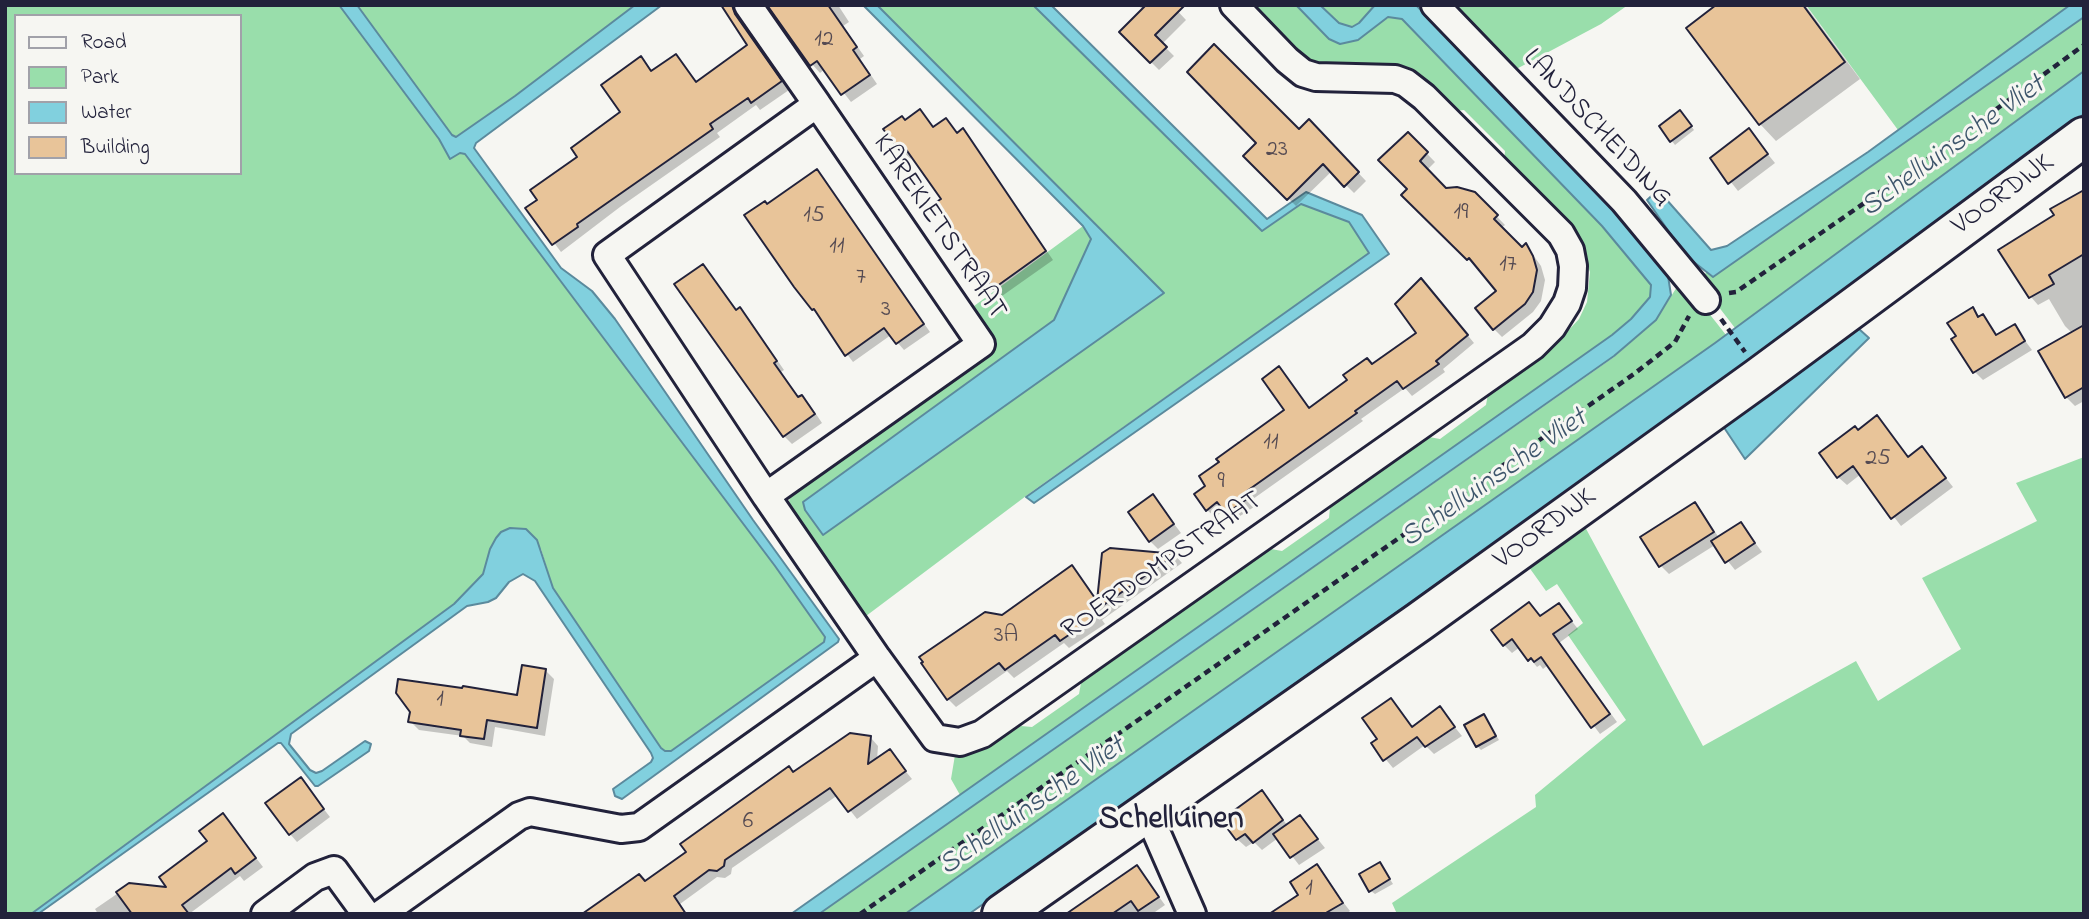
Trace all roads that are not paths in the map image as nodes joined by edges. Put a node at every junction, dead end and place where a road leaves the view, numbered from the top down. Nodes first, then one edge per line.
1 (748, 5) edge
2 (1234, 5) edge
3 (1435, 5) edge
4 (817, 104) junction
5 (2084, 137) edge
6 (1706, 300) road end
7 (766, 496) junction
8 (877, 658) junction
9 (1147, 811) junction
10 (264, 914) edge
11 (366, 914) edge
12 (381, 914) edge
13 (1002, 914) edge
14 (1192, 914) edge

1 - 4 street, KAREKIETSTRAAT
2 - 8 street, ROERDOMPSTRAAT
3 - 6 street, LANDSCHEIDING
4 - 7 street
4 - 7 street, KAREKIETSTRAAT
5 - 9 street, VOORDIJK
7 - 8 street
8 - 12 street
9 - 13 street, VOORDIJK
9 - 14 street
10 - 11 street

